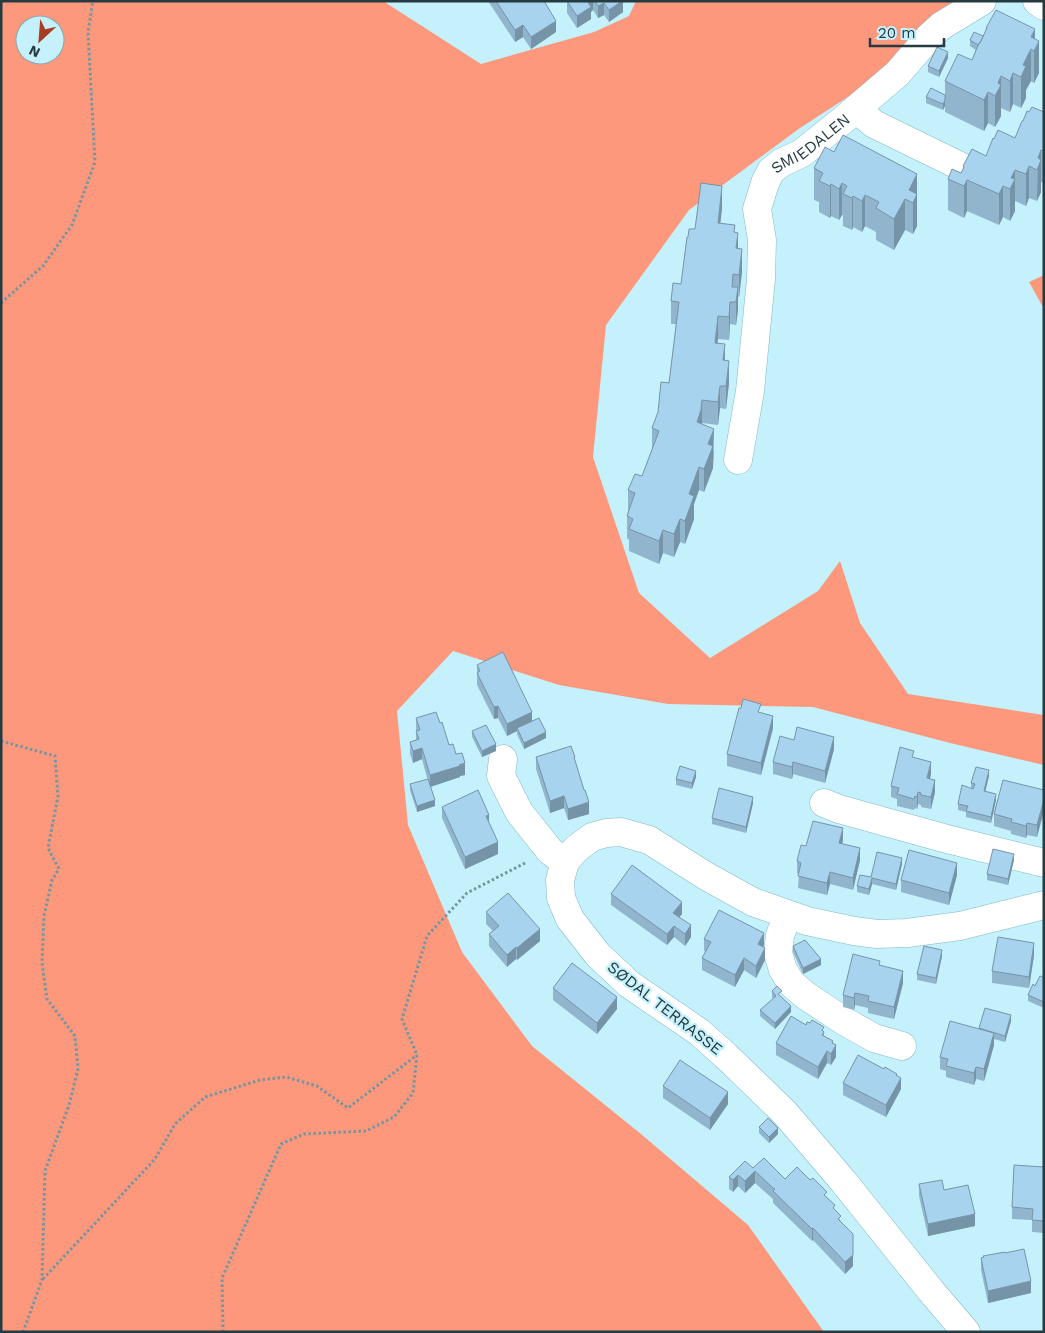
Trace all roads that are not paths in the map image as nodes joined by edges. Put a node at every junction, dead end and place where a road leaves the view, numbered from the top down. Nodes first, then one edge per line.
1 (982, 1) edge
2 (1037, 1) edge
3 (1044, 6) edge
4 (856, 109) junction
5 (962, 167) edge
6 (738, 460) dead end
7 (503, 759) dead end
8 (824, 803) dead end
9 (558, 856) junction
10 (1044, 863) edge
11 (1044, 905) edge
12 (788, 915) junction
13 (902, 1046) dead end
14 (966, 1332) edge

1 - 4 street, SMIEDALEN
2 - 3 street
4 - 5 street
4 - 6 street, SMIEDALEN
7 - 9 street
8 - 10 street
9 - 12 street
9 - 14 street, SØDAL TERRASSE
11 - 12 street
12 - 13 street

